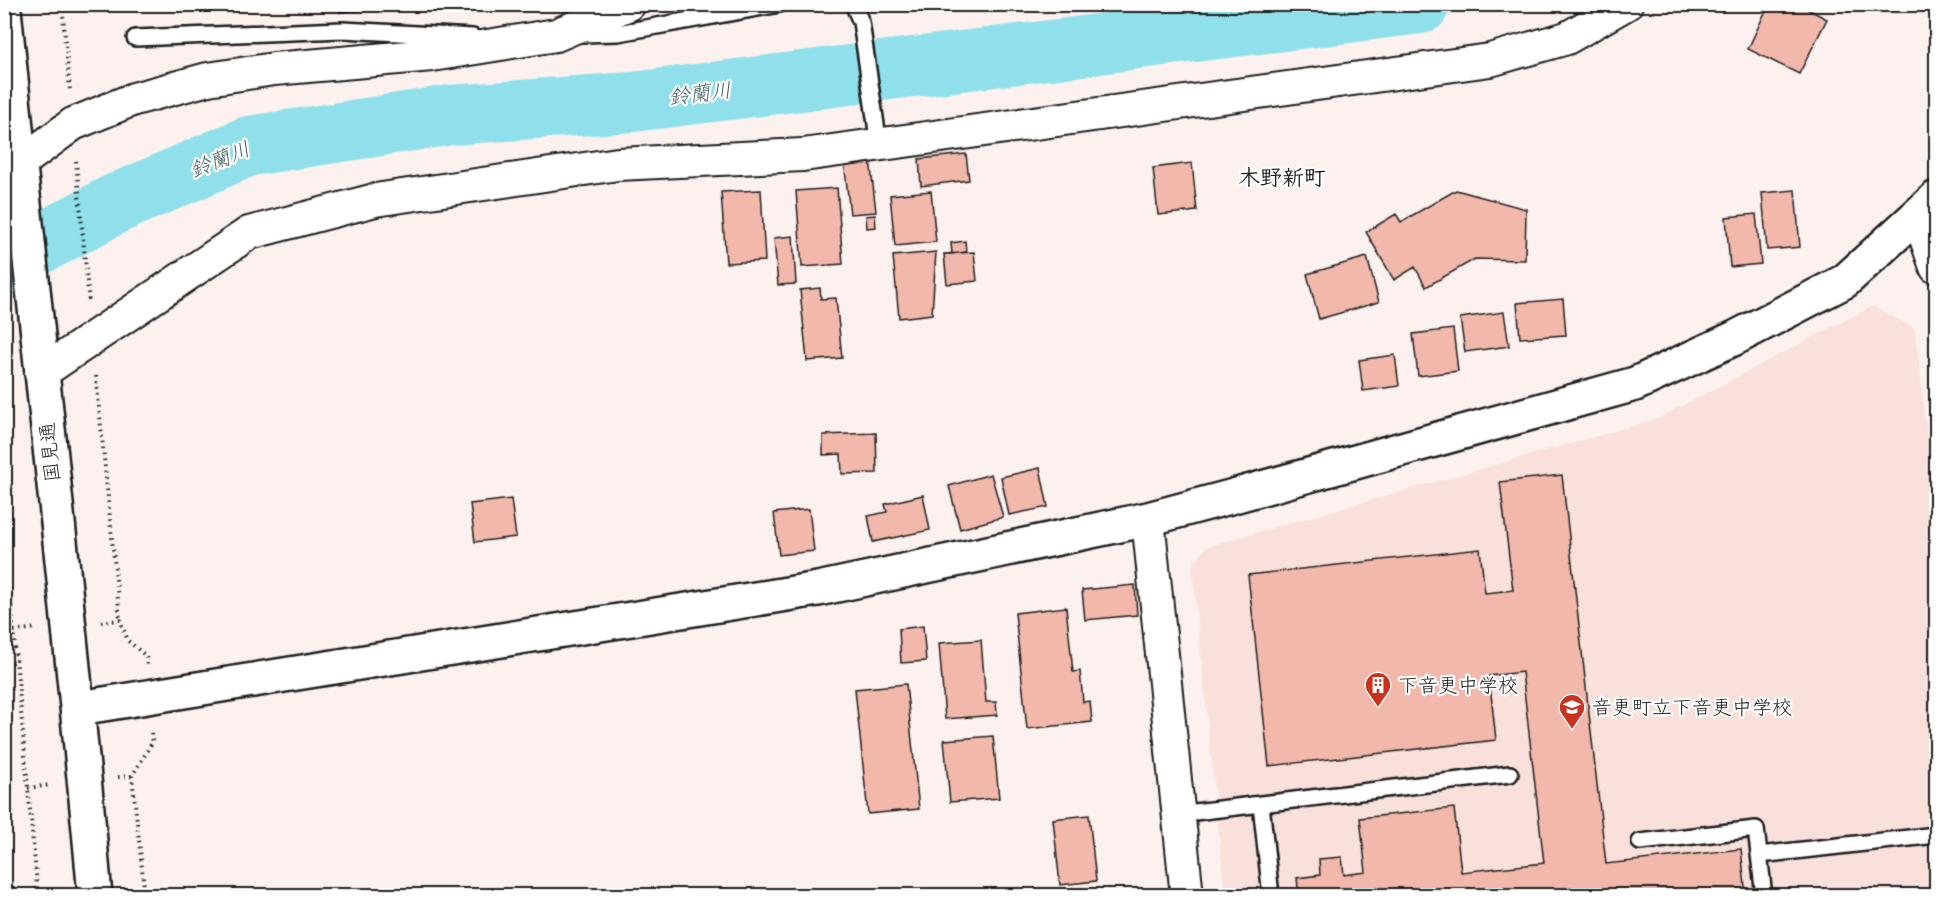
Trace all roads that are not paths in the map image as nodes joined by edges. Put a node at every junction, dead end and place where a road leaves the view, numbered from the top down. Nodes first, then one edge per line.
1 (629, 4) edge
2 (780, 4) edge
3 (853, 4) edge
4 (1626, 4) edge
5 (4, 9) edge
6 (135, 38) dead end
7 (543, 38) junction
8 (879, 145) junction
9 (12, 167) edge
10 (1927, 206) edge
11 (1936, 267) edge
12 (41, 373) junction
13 (1148, 519) junction
14 (79, 708) junction
15 (1510, 774) dead end
16 (1261, 804) junction
17 (1178, 814) junction
18 (1936, 835) edge
19 (1640, 842) dead end
20 (1759, 855) junction
21 (95, 896) edge
22 (1187, 896) edge
23 (1271, 896) edge
24 (1764, 896) edge

1 - 7 street
2 - 7 lane
3 - 8 lane
4 - 8 street
5 - 9 street, 国見通
6 - 7 lane
7 - 9 street
8 - 12 street
9 - 12 street, 国見通
10 - 11 street
10 - 13 street
12 - 14 street, 国見通
13 - 14 street
13 - 17 street
14 - 21 street, 国見通
15 - 16 lane
16 - 17 lane
16 - 23 lane
17 - 22 street
18 - 20 lane
19 - 20 lane
20 - 24 lane

